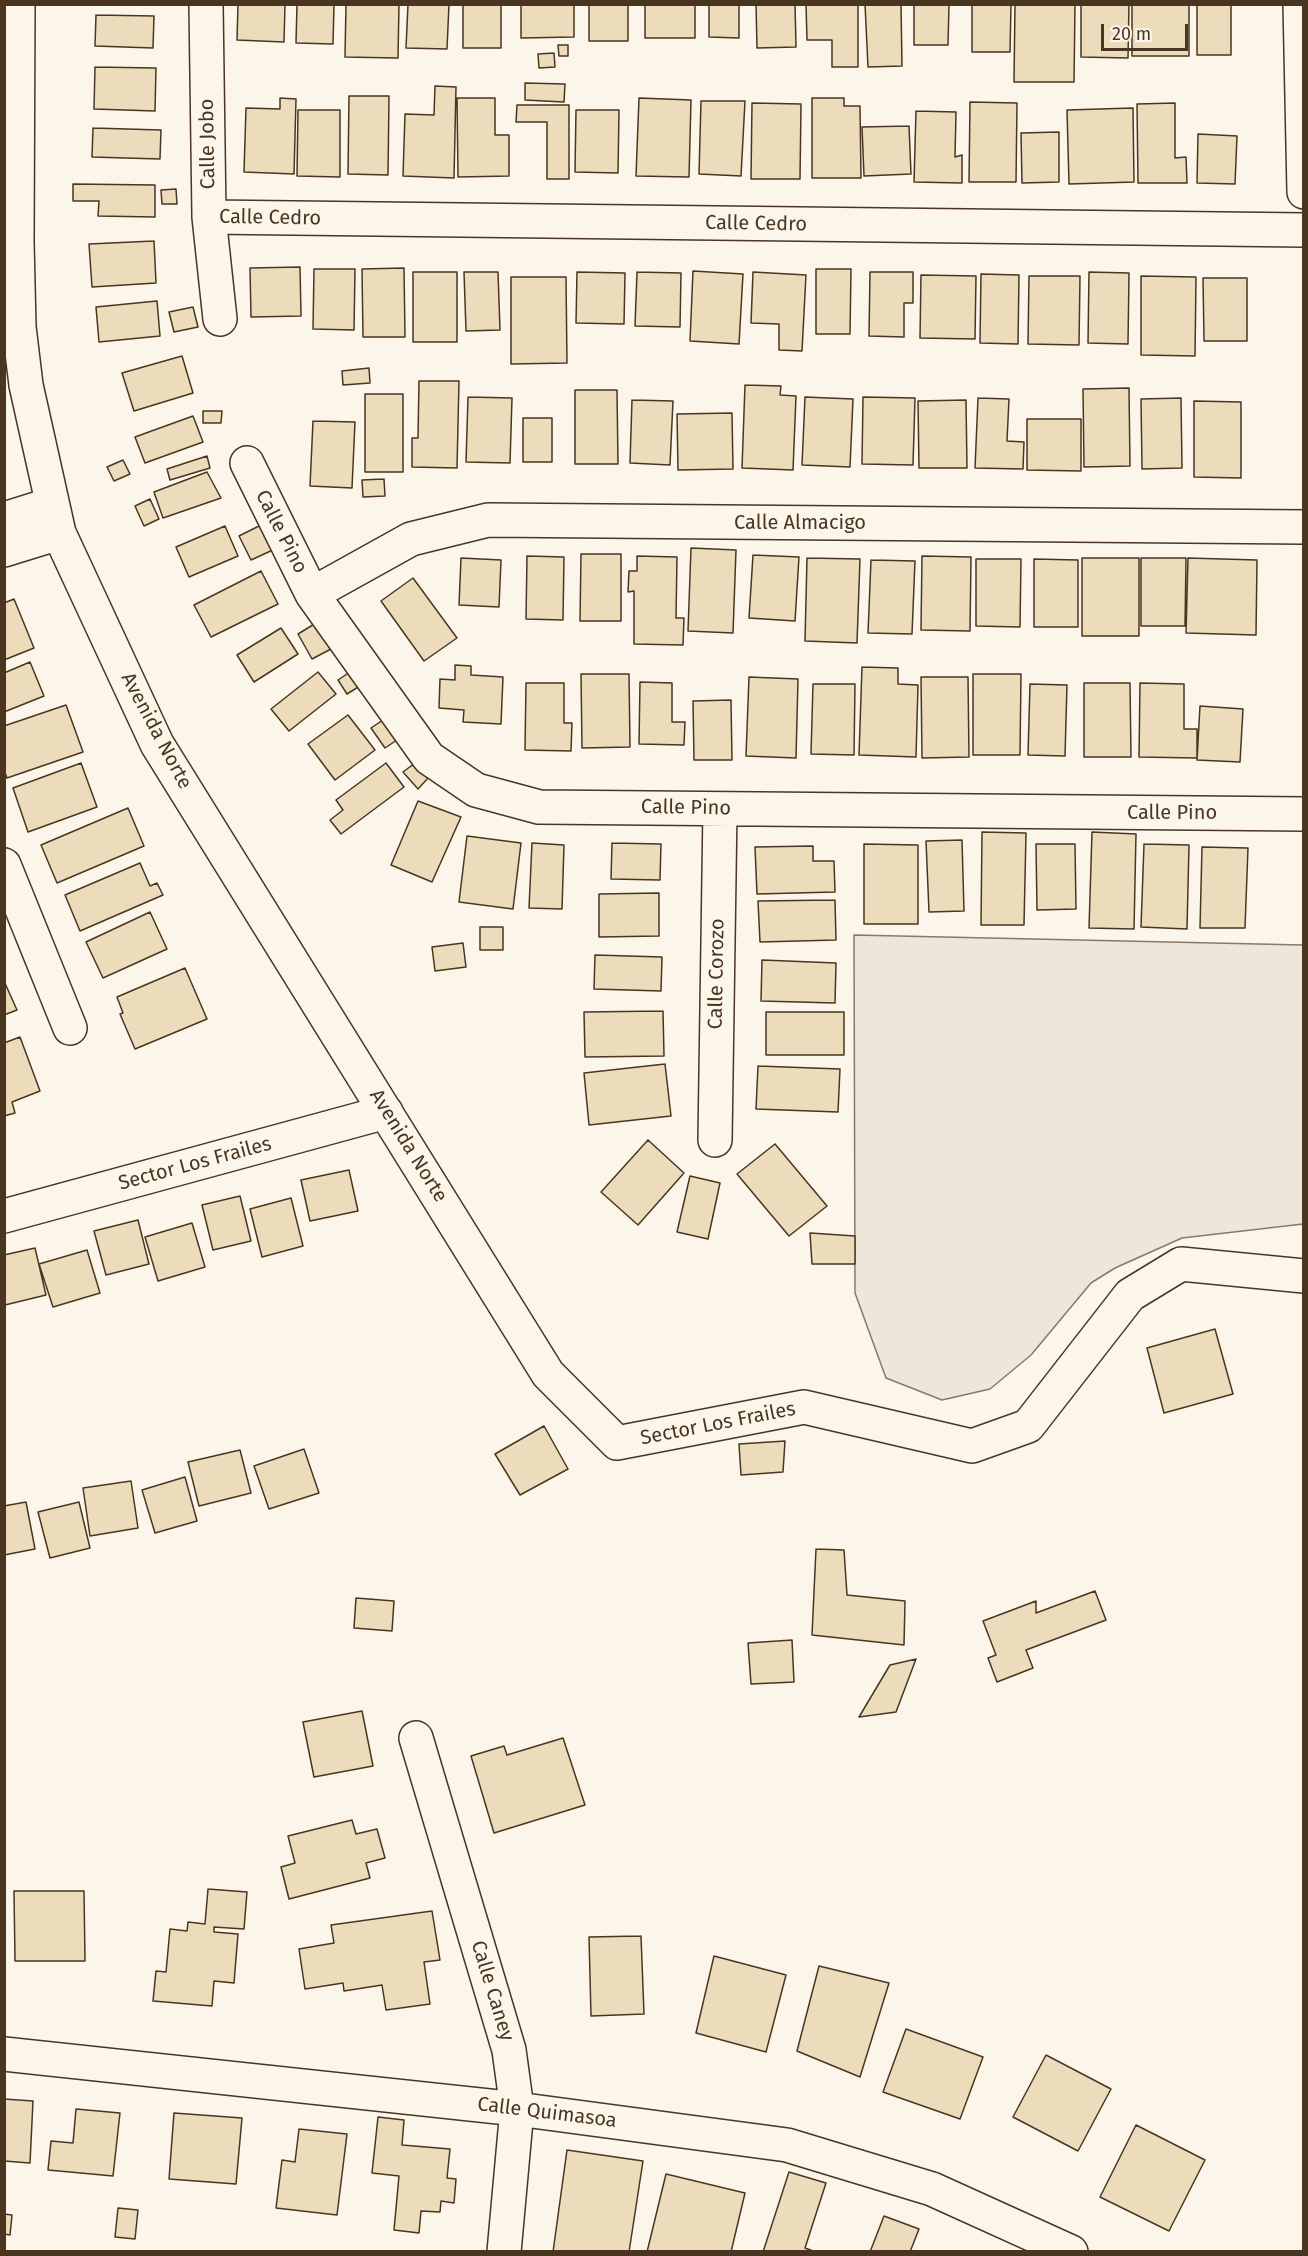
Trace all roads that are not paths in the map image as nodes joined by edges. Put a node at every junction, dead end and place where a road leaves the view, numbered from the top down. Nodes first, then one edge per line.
1 (18, 4) edge
2 (206, 4) edge
3 (1300, 4) edge
4 (1304, 192) edge
5 (209, 218) junction
6 (1304, 230) edge
7 (220, 319) dead end
8 (246, 463) dead end
9 (55, 518) junction
10 (4, 519) edge
11 (1304, 526) edge
12 (4, 550) edge
13 (312, 594) junction
14 (720, 809) junction
15 (1304, 814) edge
16 (4, 866) edge
17 (70, 1028) dead end
18 (386, 1112) junction
19 (715, 1140) dead end
20 (4, 1216) edge
21 (1304, 1276) edge
22 (548, 1374) joint
23 (416, 1738) dead end
24 (4, 2055) edge
25 (517, 2109) junction
26 (504, 2252) edge
27 (1071, 2252) edge

1 - 9 street, Avenida Norte
2 - 5 street, Calle Jobo
3 - 4 street
5 - 6 street, Calle Cedro
5 - 7 street, Calle Jobo
8 - 13 street, Calle Pino
9 - 10 street
9 - 12 street
9 - 18 street, Avenida Norte
11 - 13 street, Calle Almacigo
13 - 14 street, Calle Pino
14 - 15 street, Calle Pino
14 - 19 street, Calle Corozo
16 - 17 street
18 - 20 street, Sector Los Frailes
18 - 22 street, Avenida Norte
21 - 22 street, Sector Los Frailes
23 - 25 street, Calle Caney
24 - 25 street, Calle Quimasoa
25 - 26 street, Calle Caney
25 - 27 street, Calle Quimasoa

